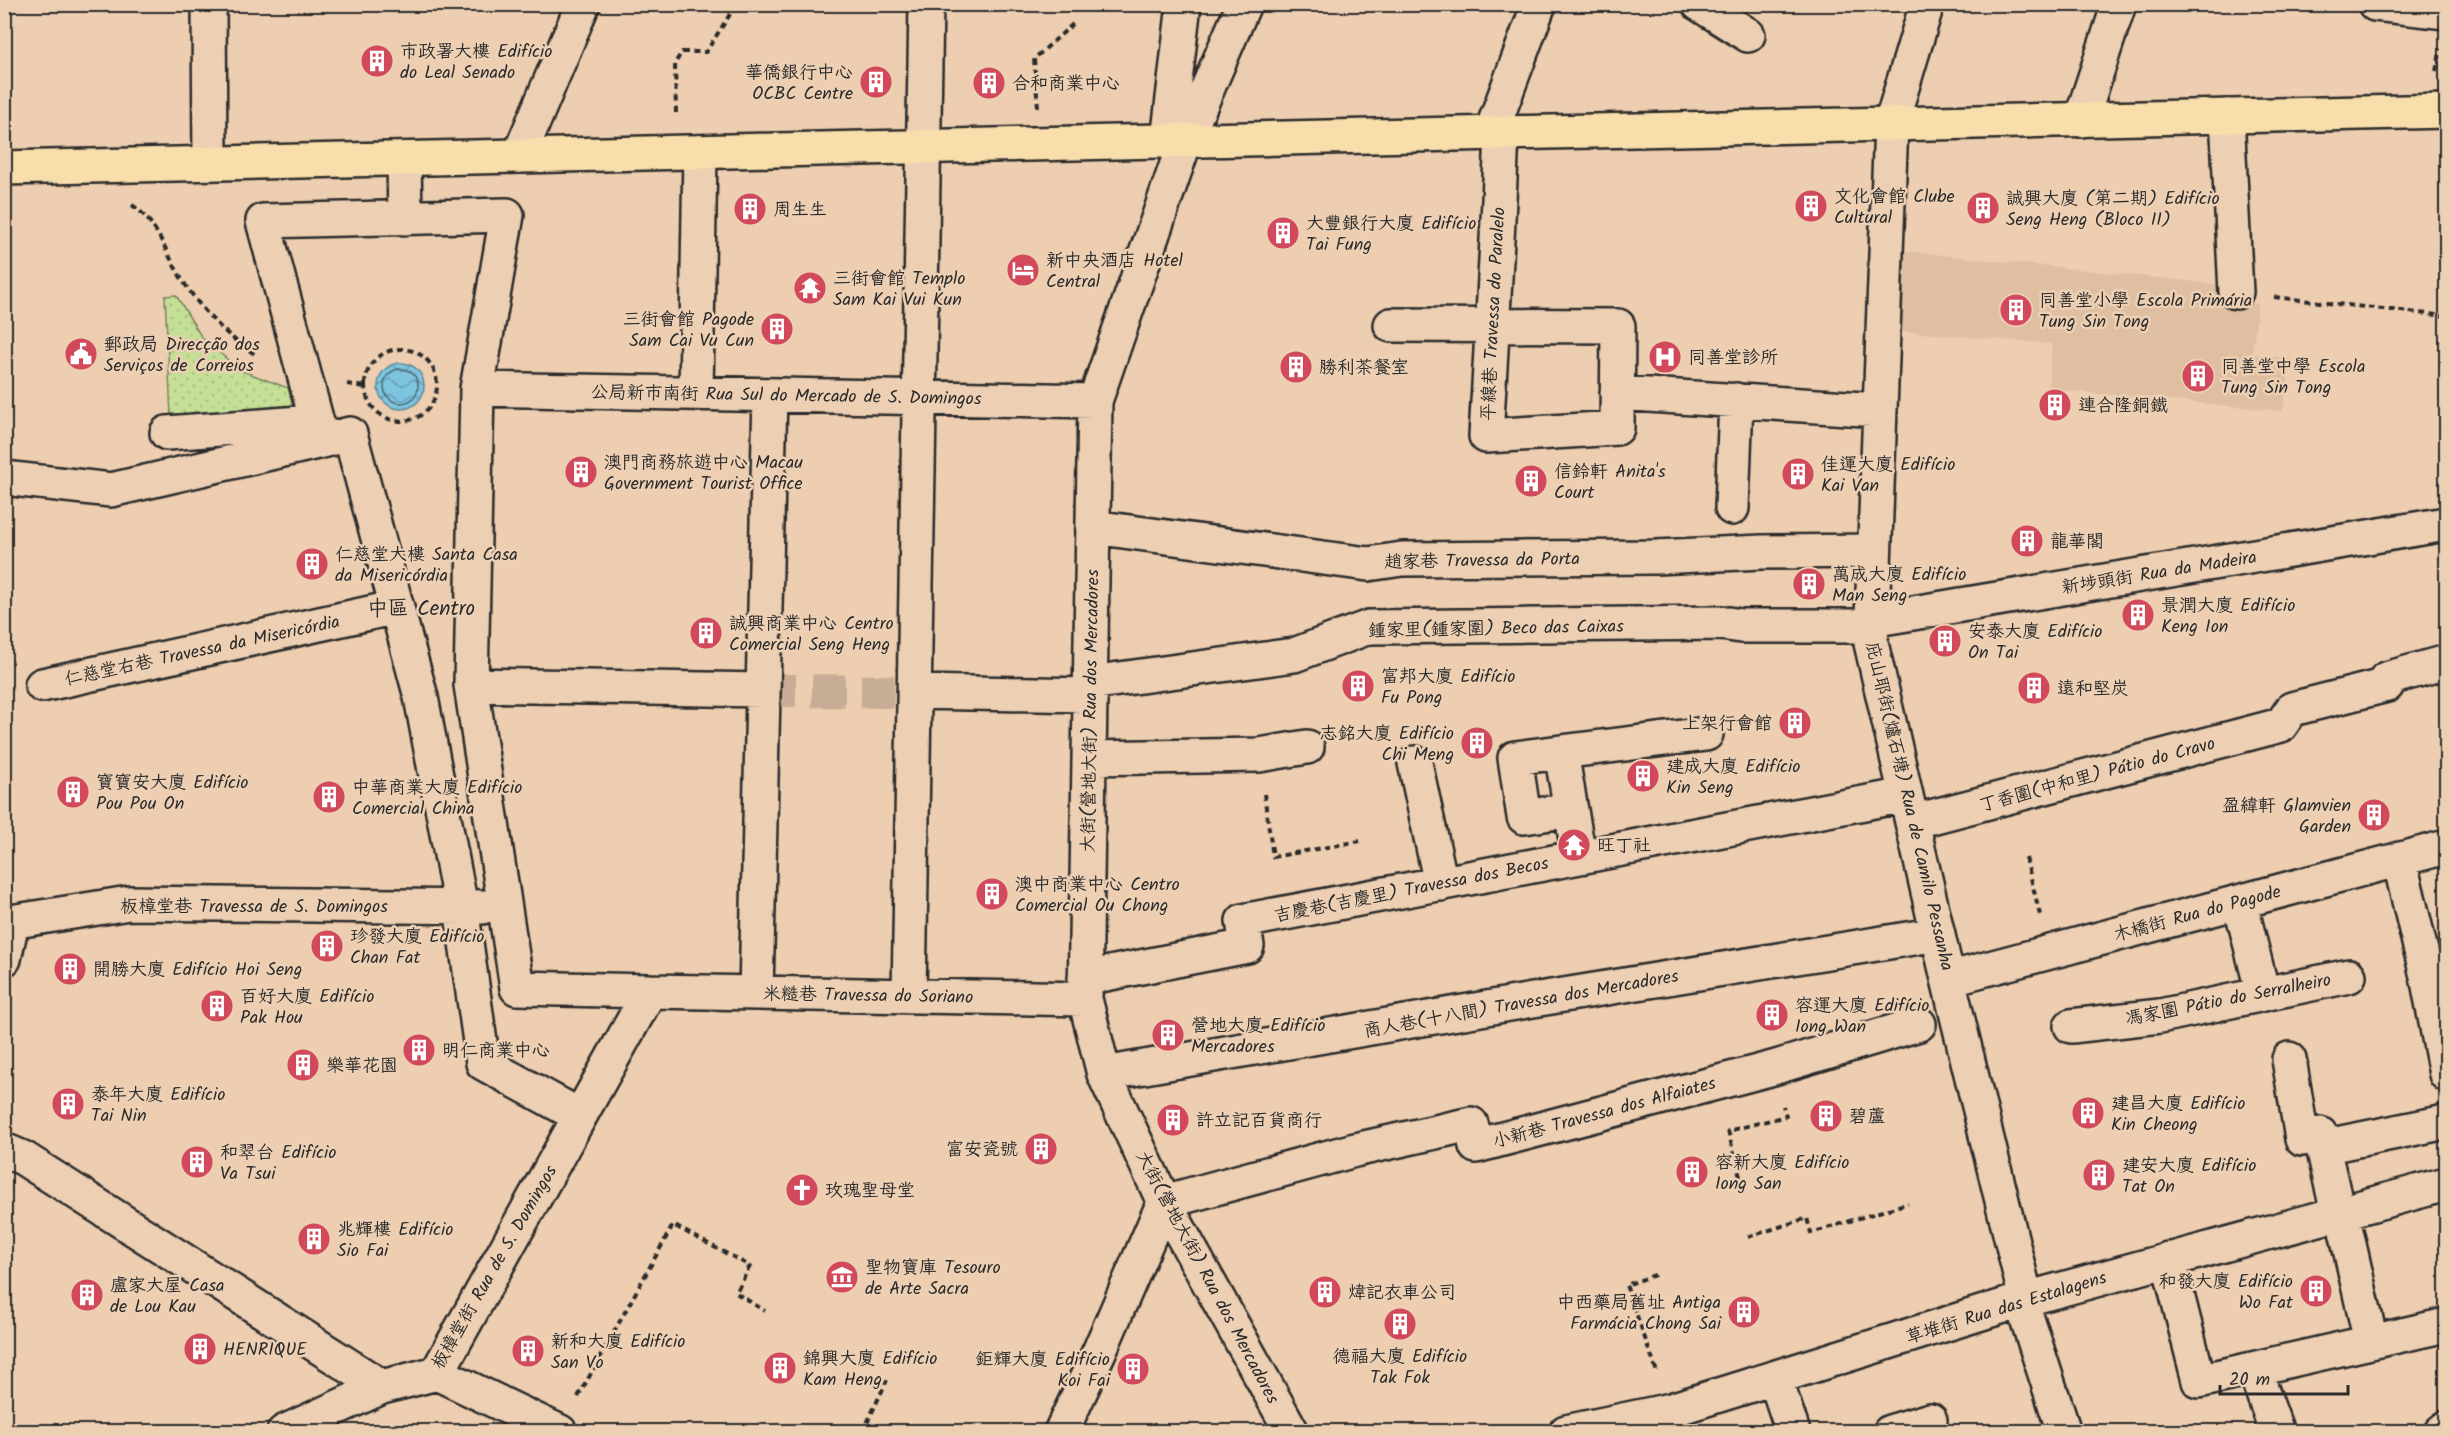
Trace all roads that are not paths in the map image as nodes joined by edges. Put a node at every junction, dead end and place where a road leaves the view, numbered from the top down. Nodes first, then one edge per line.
1 (209, 4) edge
2 (583, 4) edge
3 (926, 4) edge
4 (1184, 4) edge
5 (1244, 4) edge
6 (1539, 4) edge
7 (1699, 4) edge
8 (1927, 4) edge
9 (2118, 4) edge
10 (2375, 4) edge
11 (2446, 12) edge
12 (1748, 35) dead end
13 (2437, 111) edge
14 (2227, 116) junction
15 (2081, 120) junction
16 (1891, 124) junction
17 (1497, 133) junction
18 (1177, 141) junction
19 (923, 146) junction
20 (688, 152) junction
21 (519, 156) junction
22 (404, 159) junction
23 (210, 163) junction
24 (4, 168) edge
25 (405, 218) junction
26 (2236, 292) road end
27 (1391, 325) dead end
28 (1492, 326) junction
29 (477, 389) junction
30 (696, 393) junction
31 (1617, 393) junction
32 (770, 395) junction
33 (918, 399) junction
34 (1736, 400) junction
35 (1095, 401) junction
36 (1880, 410) junction
37 (167, 433) dead end
38 (314, 443) junction
39 (4, 478) edge
40 (1732, 508) dead end
41 (2446, 524) edge
42 (1093, 527) junction
43 (1874, 551) junction
44 (397, 607) junction
45 (1871, 623) junction
46 (2446, 662) edge
47 (42, 685) dead end
48 (471, 685) junction
49 (1090, 689) junction
50 (763, 690) junction
51 (914, 692) junction
52 (1706, 734) dead end
53 (1307, 747) dead end
54 (1561, 753) junction
55 (1089, 758) junction
56 (1415, 763) dead end
57 (1909, 809) junction
58 (1571, 810) junction
59 (2446, 847) edge
60 (1579, 856) junction
61 (2399, 860) junction
62 (1441, 884) junction
63 (2240, 902) junction
64 (461, 907) junction
65 (505, 908) junction
66 (8, 922) edge
67 (1938, 934) junction
68 (4, 959) edge
69 (2349, 976) dead end
70 (1948, 979) junction
71 (1085, 988) junction
72 (650, 991) junction
73 (756, 993) junction
74 (2263, 994) junction
75 (909, 995) junction
76 (1919, 1024) dead end
77 (2071, 1026) dead end
78 (2289, 1059) dead end
79 (1104, 1074) junction
80 (2446, 1074) edge
81 (580, 1116) junction
82 (2446, 1122) edge
83 (2322, 1147) junction
84 (4, 1150) edge
85 (2446, 1184) edge
86 (1164, 1202) junction
87 (2340, 1213) junction
88 (2168, 1259) junction
89 (2023, 1300) junction
90 (2446, 1324) edge
91 (2371, 1342) junction
92 (2254, 1369) junction
93 (437, 1373) junction
94 (1775, 1378) junction
95 (382, 1387) junction
96 (1930, 1420) dead end
97 (2446, 1428) edge
98 (284, 1431) edge
99 (560, 1431) edge
100 (1061, 1431) edge
101 (1292, 1431) edge
102 (1566, 1431) edge
103 (1793, 1431) edge
104 (1890, 1431) edge
105 (2064, 1431) edge
106 (2277, 1431) edge
107 (2441, 1431) edge

1 - 23 street
2 - 21 street
3 - 19 street
4 - 18 street, 大街(營地大街) Rua dos Mercadores
5 - 18 street, 大街(營地大街) Rua dos Mercadores
6 - 17 street, 平線巷 Travessa do Paralelo
7 - 12 street
8 - 16 street, 庇山耶街(爐石塘) Rua de Camilo Pessanha
9 - 15 street
10 - 11 street
13 - 14 main road
14 - 15 main road
14 - 26 street
15 - 16 main road
16 - 17 main road
16 - 36 street, 庇山耶街(爐石塘) Rua de Camilo Pessanha
17 - 18 main road
17 - 28 street, 平線巷 Travessa do Paralelo
18 - 19 main road
18 - 35 street, 大街(營地大街) Rua dos Mercadores
19 - 20 main road
19 - 33 street
20 - 21 main road
20 - 30 street
21 - 22 main road
22 - 23 main road
22 - 25 street
23 - 24 main road
25 - 29 street
25 - 38 street
27 - 28 street
28 - 31 street
28 - 31 street, 平線巷 Travessa do Paralelo
29 - 30 street, 公局新市南街 Rua Sul do Mercado de S. Domingos
29 - 48 street
30 - 32 street, 公局新市南街 Rua Sul do Mercado de S. Domingos
31 - 34 street
32 - 33 street, 公局新市南街 Rua Sul do Mercado de S. Domingos
32 - 50 street
33 - 35 street, 公局新市南街 Rua Sul do Mercado de S. Domingos
33 - 51 street
34 - 36 street
34 - 40 street
35 - 42 street, 大街(營地大街) Rua dos Mercadores
36 - 43 street, 庇山耶街(爐石塘) Rua de Camilo Pessanha
37 - 38 street
38 - 39 street
38 - 44 street
41 - 45 street, 新埗頭街 Rua da Madeira
42 - 43 street, 趙家巷 Travessa da Porta
42 - 49 street, 大街(營地大街) Rua dos Mercadores
43 - 45 street, 庇山耶街(爐石塘) Rua de Camilo Pessanha
44 - 47 street, 仁慈堂右巷 Travessa da Misericórdia
44 - 64 street
45 - 49 street, 鍾家里(鍾家圍) Beco das Caixas
45 - 57 street, 庇山耶街(爐石塘) Rua de Camilo Pessanha
46 - 57 street, 丁香圍(中和里) Pátio do Cravo
48 - 50 street
48 - 65 street
49 - 51 street, 鍾家里(鍾家圍) Beco das Caixas
49 - 55 street, 大街(營地大街) Rua dos Mercadores
50 - 73 street
51 - 75 street
52 - 54 street
53 - 55 street
54 - 58 street
54 - 58 street
55 - 71 street, 大街(營地大街) Rua dos Mercadores
56 - 62 street
57 - 60 street, 吉慶巷(吉慶里) Travessa dos Becos
57 - 67 street, 庇山耶街(爐石塘) Rua de Camilo Pessanha
58 - 60 street
59 - 61 street, 木橋街 Rua do Pagode
60 - 62 street, 吉慶巷(吉慶里) Travessa dos Becos
61 - 63 street, 木橋街 Rua do Pagode
61 - 80 street
62 - 71 street, 吉慶巷(吉慶里) Travessa dos Becos
63 - 70 street, 木橋街 Rua do Pagode
63 - 74 street
64 - 65 street, 板樟堂巷 Travessa de S. Domingos
64 - 66 street, 板樟堂巷 Travessa de S. Domingos
64 - 81 street
65 - 72 street, 米糙巷 Travessa do Soriano
66 - 68 street
67 - 70 street, 庇山耶街(爐石塘) Rua de Camilo Pessanha
67 - 79 street, 商人巷(十八間) Travessa dos Mercadores
69 - 74 street, 馮家圍 Pátio do Serralheiro
70 - 89 street, 庇山耶街(爐石塘) Rua de Camilo Pessanha
71 - 75 street, 米糙巷 Travessa do Soriano
71 - 79 street, 大街(營地大街) Rua dos Mercadores
72 - 73 street, 米糙巷 Travessa do Soriano
72 - 81 street, 板樟堂街 Rua de S. Domingos
73 - 75 street, 米糙巷 Travessa do Soriano
74 - 77 street, 馮家圍 Pátio do Serralheiro
76 - 86 street, 小新巷 Travessa dos Alfaiates
78 - 83 street
79 - 86 street, 大街(營地大街) Rua dos Mercadores
81 - 93 street, 板樟堂街 Rua de S. Domingos
82 - 83 street
83 - 87 street
84 - 95 street
85 - 87 street, 草堆街 Rua das Estalagens
86 - 100 street
86 - 101 street, 大街(營地大街) Rua dos Mercadores
87 - 88 street, 草堆街 Rua das Estalagens
87 - 91 street
88 - 89 street, 草堆街 Rua das Estalagens
88 - 92 street
89 - 94 street, 草堆街 Rua das Estalagens
89 - 105 street, 庇山耶街(爐石塘) Rua de Camilo Pessanha
90 - 91 street
91 - 92 street
92 - 106 street
93 - 95 street, 板樟堂街 Rua de S. Domingos
93 - 99 street
94 - 102 street, 草堆街 Rua das Estalagens
94 - 103 street
95 - 98 street, 板樟堂街 Rua de S. Domingos
96 - 104 street
97 - 107 street

